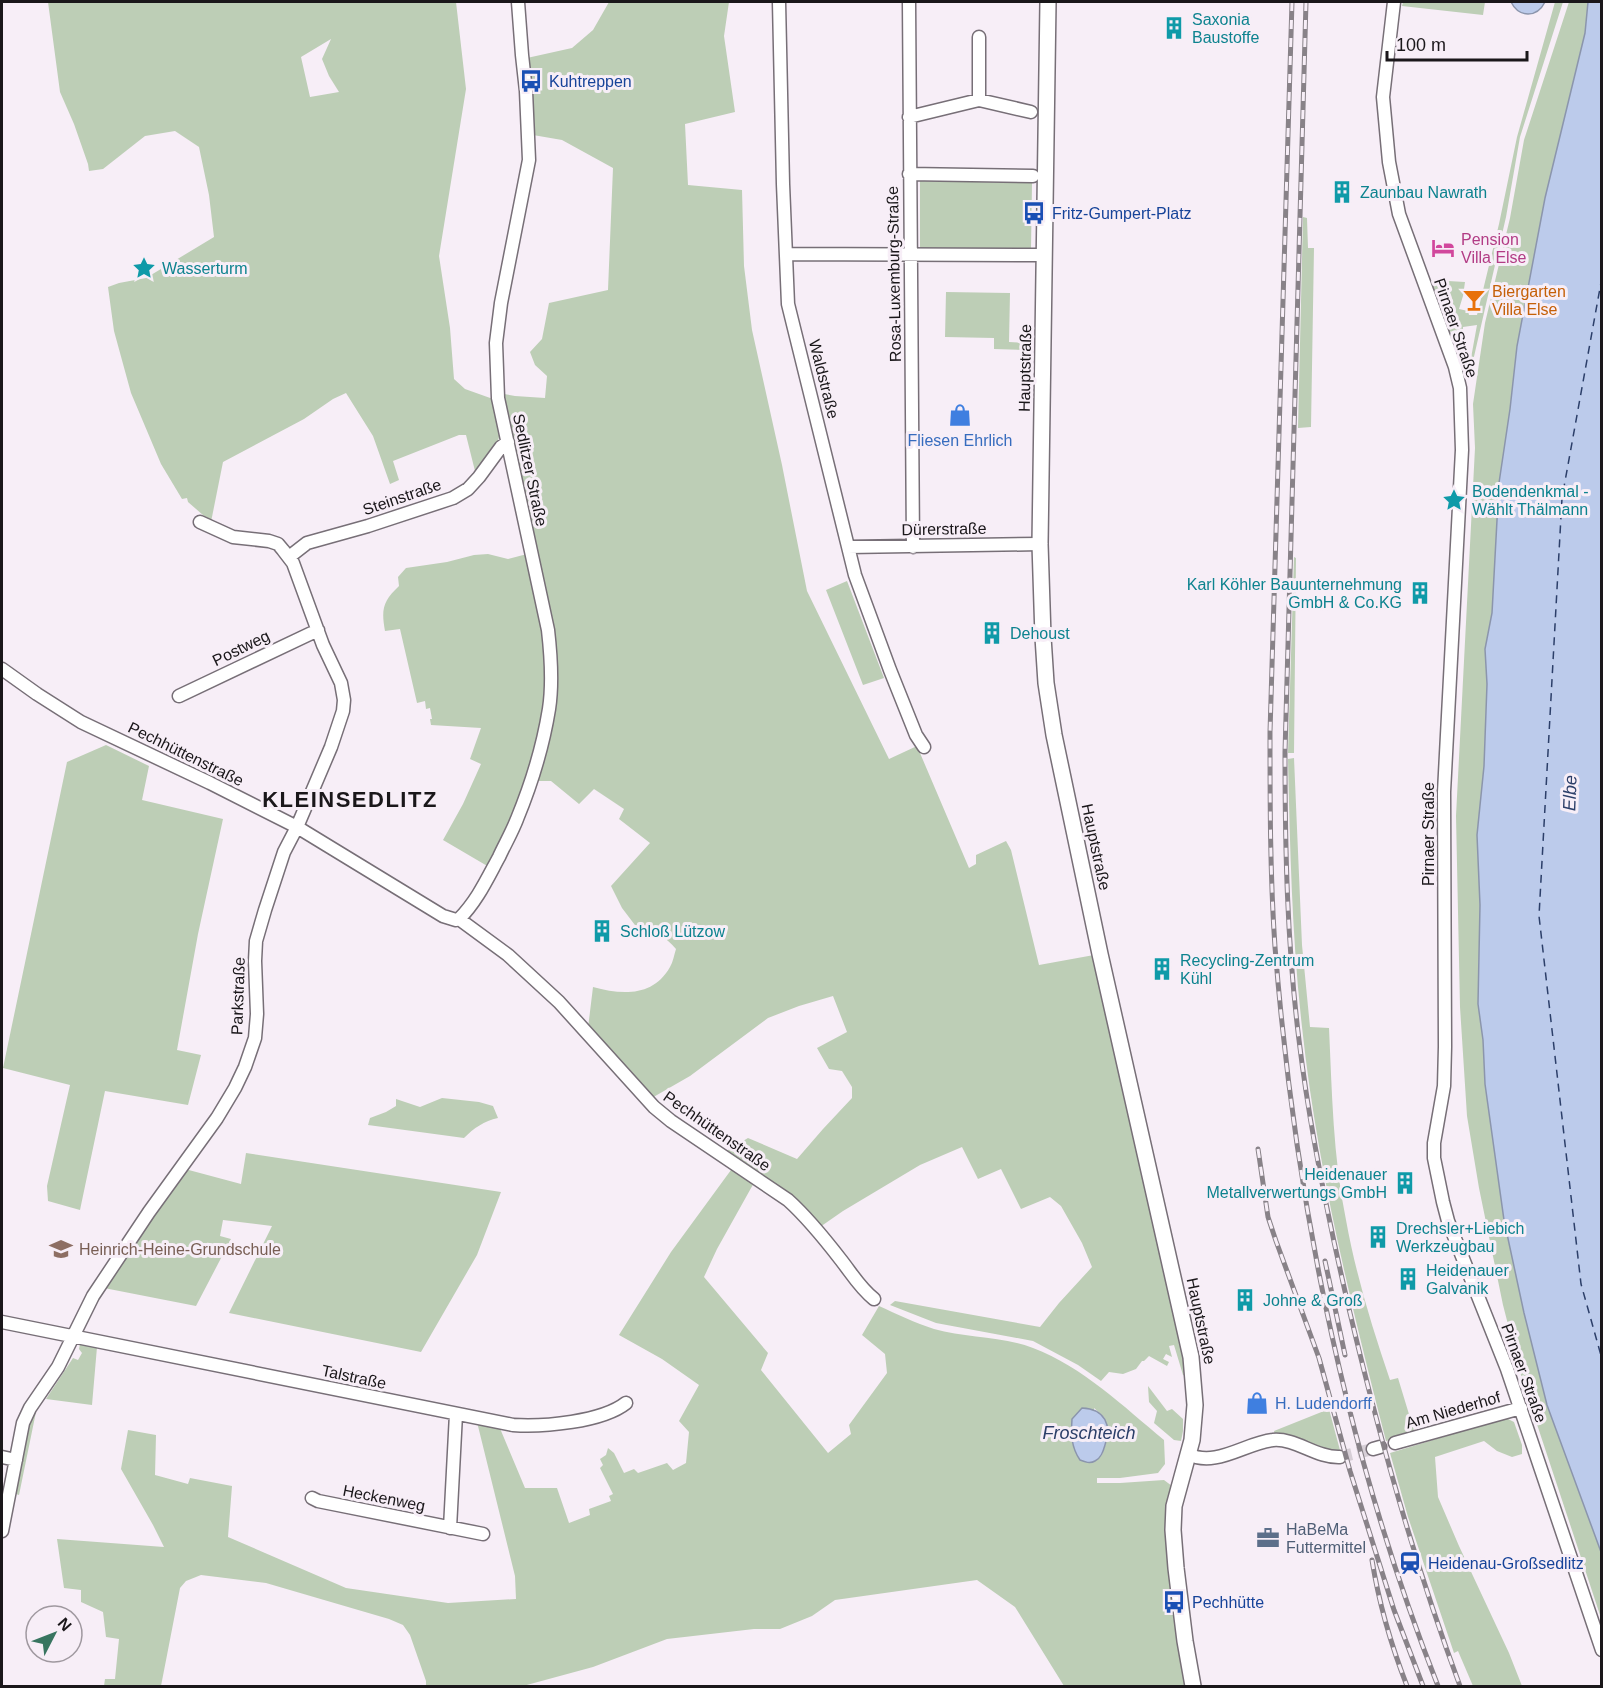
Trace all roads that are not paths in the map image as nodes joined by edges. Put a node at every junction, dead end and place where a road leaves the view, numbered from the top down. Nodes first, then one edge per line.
1 (518, 2) edge
2 (779, 2) edge
3 (909, 2) edge
4 (1048, 2) edge
5 (1394, 2) edge
6 (979, 37) dead end
7 (979, 100) junction
8 (1031, 112) dead end
9 (909, 117) junction
10 (909, 174) junction
11 (1033, 176) dead end
12 (786, 254) junction
13 (910, 254) junction
14 (1045, 255) junction
15 (508, 442) junction
16 (200, 522) dead end
17 (1040, 544) junction
18 (848, 547) junction
19 (913, 547) junction
20 (289, 557) junction
21 (318, 630) junction
22 (2, 669) edge
23 (178, 696) dead end
24 (924, 747) dead end
25 (297, 827) junction
26 (455, 919) junction
27 (874, 1299) dead end
28 (2, 1322) edge
29 (74, 1336) junction
30 (626, 1403) dead end
31 (1521, 1408) junction
32 (456, 1414) junction
33 (1395, 1443) dead end
34 (1188, 1454) junction
35 (2, 1457) edge
36 (1340, 1457) tunnel mouth
37 (16, 1460) junction
38 (312, 1498) dead end
39 (450, 1528) junction
40 (2, 1531) edge
41 (483, 1534) dead end
42 (1602, 1650) edge
43 (1193, 1686) edge

1 - 15 street, Sedlitzer Straße
2 - 12 street, Waldstraße
3 - 9 street, Rosa-Luxemburg-Straße
4 - 14 main road, Hauptstraße
5 - 31 street, Pirnaer Straße
6 - 7 street
7 - 8 street
7 - 9 street
9 - 10 street, Rosa-Luxemburg-Straße
10 - 11 street
10 - 13 street, Rosa-Luxemburg-Straße
12 - 13 street
12 - 18 street, Waldstraße
13 - 14 street
13 - 19 street, Rosa-Luxemburg-Straße
14 - 17 main road, Hauptstraße
15 - 20 street, Steinstraße
15 - 26 street, Sedlitzer Straße
16 - 20 street
17 - 19 street, Dürerstraße
17 - 34 main road, Hauptstraße
18 - 19 street, Dürerstraße
18 - 24 street, Waldstraße
20 - 21 street, Parkstraße
21 - 23 street, Postweg
21 - 25 street, Parkstraße
22 - 25 street, Pechhüttenstraße
25 - 26 street, Pechhüttenstraße
25 - 29 street, Parkstraße
26 - 27 street, Pechhüttenstraße
28 - 29 street, Talstraße
29 - 32 street, Talstraße
29 - 37 street, Parkstraße
30 - 32 street, Talstraße
31 - 33 street, Am Niederhof
31 - 42 street, Pirnaer Straße
32 - 39 street, Heckenweg
34 - 36 street
34 - 43 main road, Hauptstraße
35 - 37 street
37 - 40 street, Parkstraße
38 - 39 street, Heckenweg
39 - 41 street, Heckenweg

